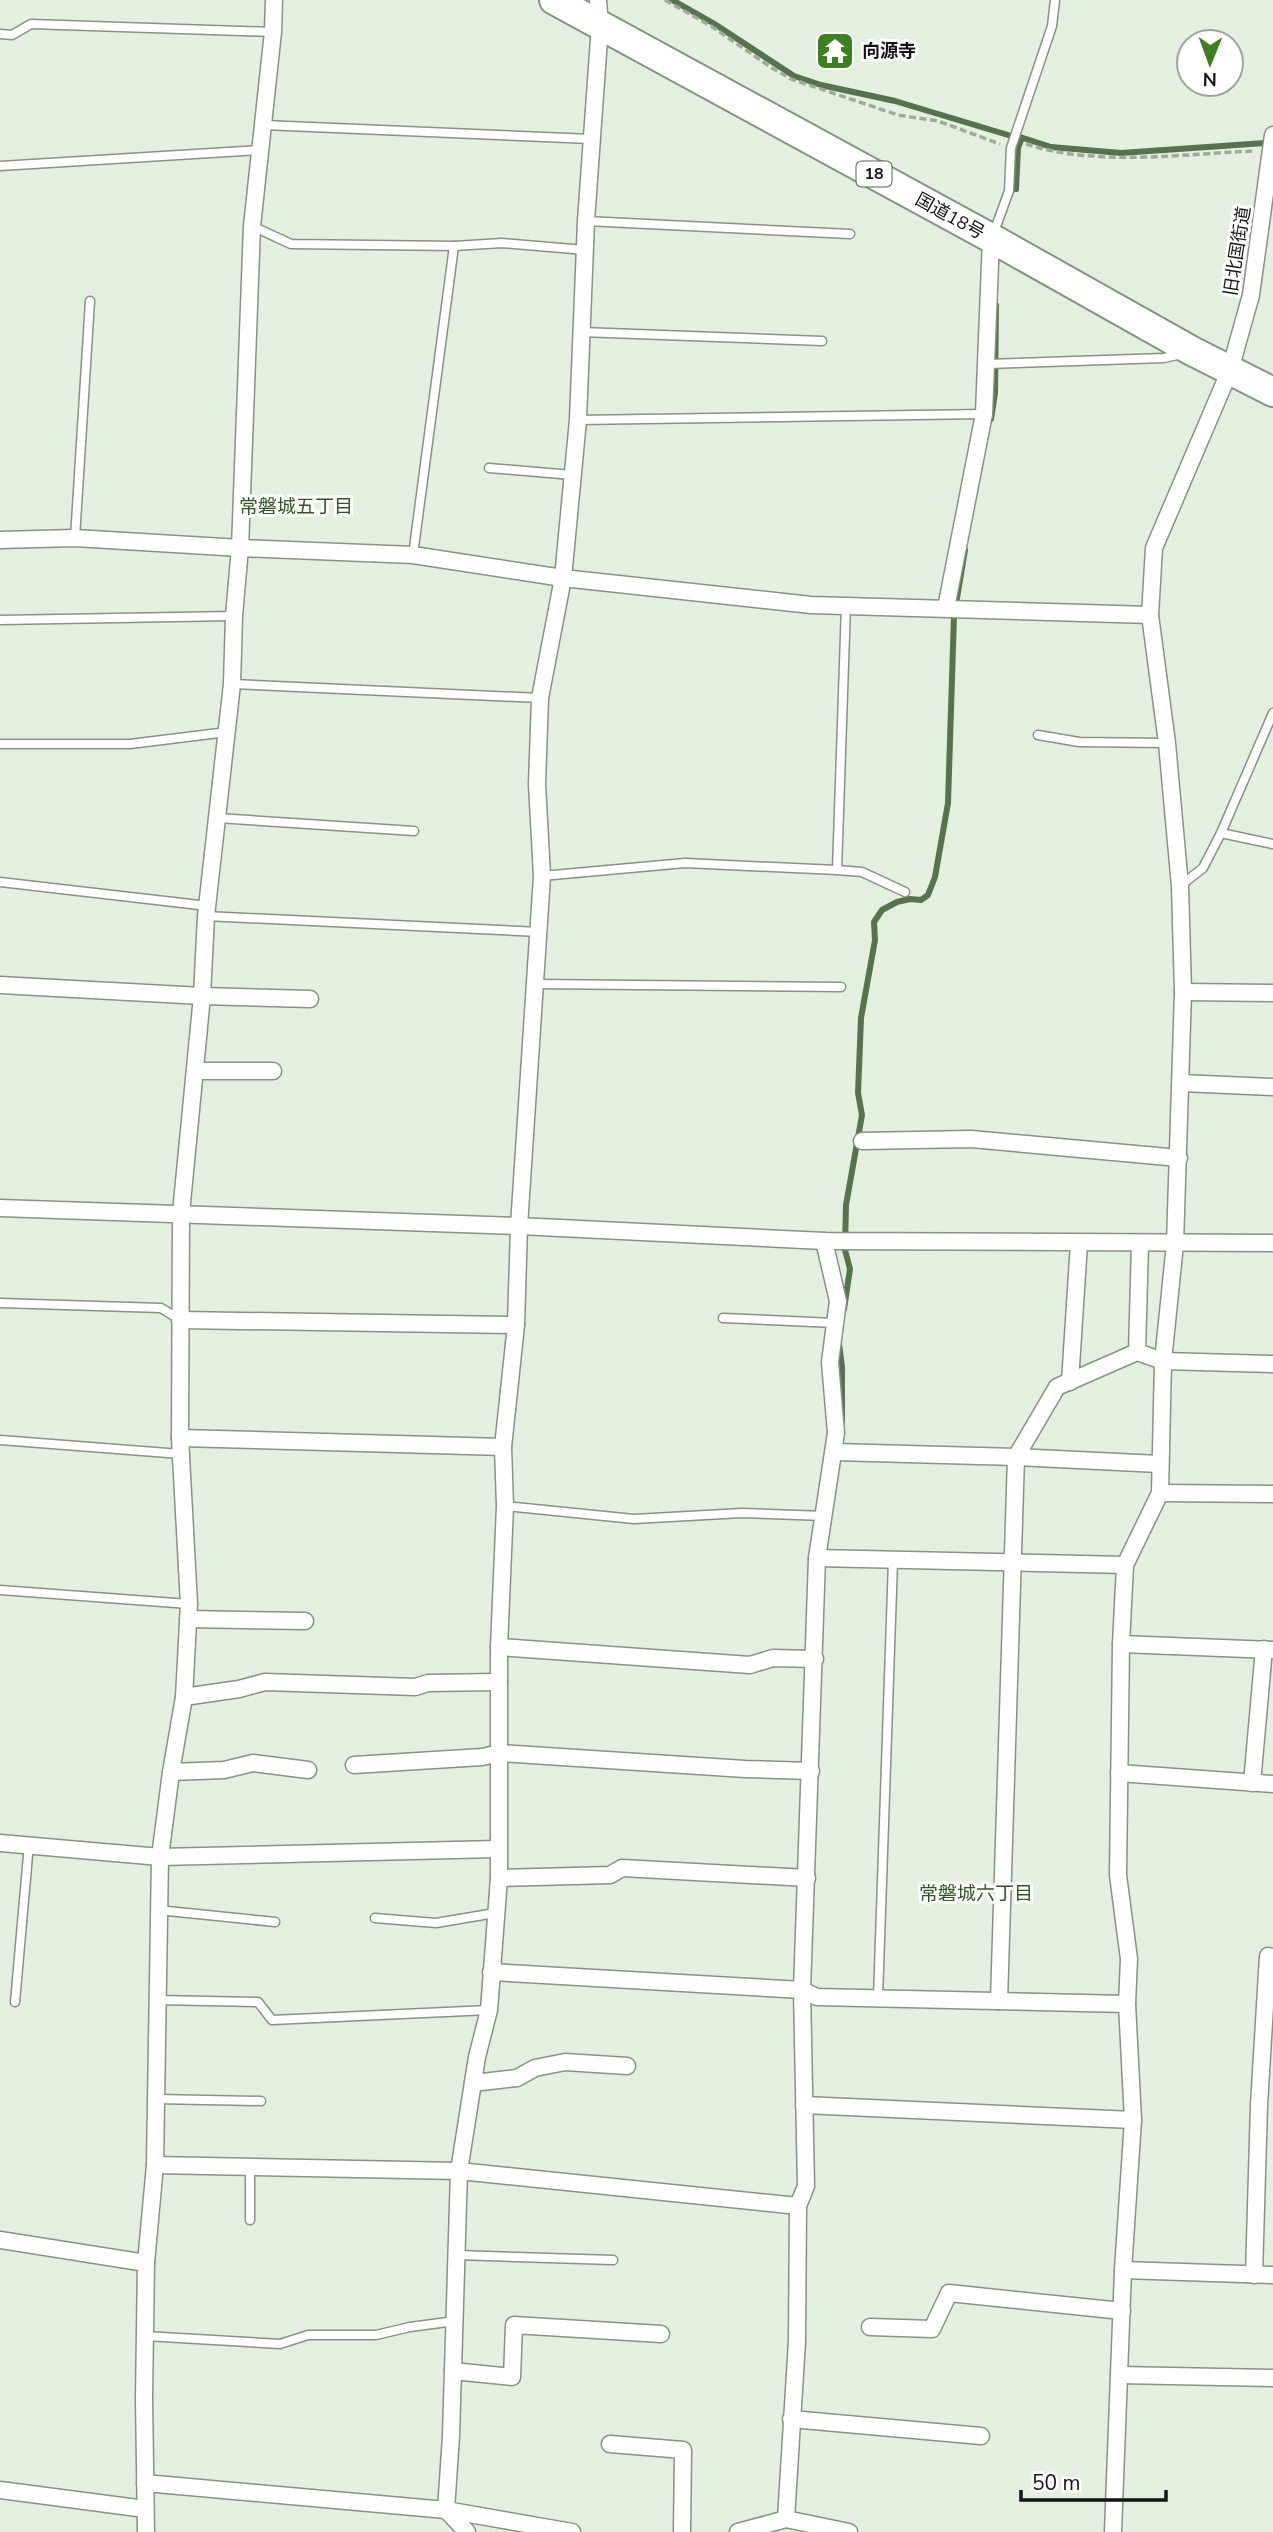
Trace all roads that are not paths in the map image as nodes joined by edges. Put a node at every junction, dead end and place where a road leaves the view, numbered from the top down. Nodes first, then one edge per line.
1 (274, 0) edge
2 (554, 0) edge
3 (1055, 0) edge
4 (599, 13) edge
5 (273, 32) junction
6 (0, 34) edge
7 (264, 125) junction
8 (591, 139) junction
9 (1272, 143) edge
10 (260, 150) junction
11 (0, 166) edge
12 (586, 221) junction
13 (252, 226) junction
14 (850, 234) dead end
15 (991, 238) junction
16 (454, 246) junction
17 (585, 250) junction
18 (90, 301) dead end
19 (581, 332) junction
20 (822, 341) dead end
21 (1192, 351) junction
22 (987, 364) junction
23 (1230, 370) junction
24 (1273, 392) edge
25 (984, 414) junction
26 (578, 420) junction
27 (489, 468) dead end
28 (572, 475) junction
29 (75, 538) junction
30 (0, 540) edge
31 (240, 548) junction
32 (413, 555) junction
33 (563, 578) junction
34 (846, 605) junction
35 (946, 608) junction
36 (1150, 615) junction
37 (234, 616) junction
38 (0, 620) edge
39 (232, 684) junction
40 (540, 698) junction
41 (1273, 713) edge
42 (227, 732) junction
43 (1038, 735) dead end
44 (1167, 743) junction
45 (0, 744) edge
46 (218, 818) junction
47 (414, 831) dead end
48 (1222, 833) junction
49 (1273, 844) edge
50 (837, 870) junction
51 (542, 876) junction
52 (0, 882) edge
53 (1180, 886) junction
54 (905, 892) dead end
55 (207, 911) junction
56 (539, 932) junction
57 (536, 984) junction
58 (0, 985) edge
59 (841, 987) dead end
60 (1183, 992) junction
61 (1273, 993) edge
62 (202, 996) junction
63 (310, 999) dead end
64 (195, 1071) junction
65 (273, 1071) dead end
66 (1181, 1083) junction
67 (1273, 1087) edge
68 (862, 1141) dead end
69 (1179, 1158) junction
70 (0, 1208) edge
71 (181, 1213) junction
72 (519, 1226) junction
73 (824, 1241) junction
74 (1079, 1243) junction
75 (1273, 1243) edge
76 (1140, 1244) junction
77 (1175, 1244) junction
78 (0, 1303) edge
79 (723, 1318) dead end
80 (180, 1320) junction
81 (835, 1323) junction
82 (516, 1325) junction
83 (1136, 1352) junction
84 (1163, 1362) junction
85 (1273, 1364) edge
86 (1070, 1382) junction
87 (0, 1440) edge
88 (180, 1446) junction
89 (503, 1447) junction
90 (835, 1452) junction
91 (1016, 1457) junction
92 (1159, 1464) junction
93 (1160, 1493) junction
94 (1273, 1494) edge
95 (505, 1506) junction
96 (825, 1516) junction
97 (817, 1559) junction
98 (893, 1561) junction
99 (1011, 1563) junction
100 (1125, 1565) junction
101 (0, 1590) edge
102 (189, 1612) junction
103 (305, 1621) dead end
104 (1121, 1644) junction
105 (499, 1647) junction
106 (1269, 1650) edge
107 (815, 1659) junction
108 (499, 1682) junction
109 (184, 1697) junction
110 (500, 1753) junction
111 (354, 1765) dead end
112 (308, 1770) dead end
113 (811, 1771) junction
114 (170, 1772) junction
115 (1119, 1773) junction
116 (1252, 1783) junction
117 (1273, 1784) edge
118 (0, 1843) edge
119 (29, 1844) junction
120 (497, 1849) junction
121 (160, 1857) junction
122 (499, 1878) junction
123 (807, 1878) junction
124 (158, 1910) junction
125 (495, 1913) junction
126 (375, 1918) dead end
127 (275, 1922) dead end
128 (1273, 1956) edge
129 (491, 1972) junction
130 (802, 1990) junction
131 (878, 1998) junction
132 (157, 2000) junction
133 (999, 2001) junction
134 (15, 2002) dead end
135 (1128, 2004) junction
136 (489, 2010) junction
137 (627, 2066) dead end
138 (473, 2083) junction
139 (156, 2099) junction
140 (261, 2101) dead end
141 (804, 2105) junction
142 (1133, 2120) junction
143 (155, 2165) junction
144 (250, 2167) junction
145 (459, 2171) junction
146 (798, 2206) junction
147 (250, 2220) dead end
148 (0, 2240) edge
149 (457, 2255) junction
150 (613, 2260) dead end
151 (146, 2263) junction
152 (1123, 2270) junction
153 (1254, 2275) junction
154 (1273, 2275) edge
155 (1122, 2311) junction
156 (455, 2321) junction
157 (870, 2327) dead end
158 (661, 2334) dead end
159 (145, 2336) junction
160 (453, 2371) junction
161 (1119, 2375) junction
162 (1273, 2378) edge
163 (791, 2419) junction
164 (981, 2436) dead end
165 (610, 2444) dead end
166 (145, 2483) junction
167 (0, 2490) edge
168 (145, 2509) junction
169 (446, 2510) junction
170 (786, 2519) junction
171 (146, 2532) edge
172 (467, 2532) edge
173 (572, 2532) edge
174 (682, 2532) edge
175 (738, 2532) edge
176 (849, 2532) edge
177 (1113, 2532) edge

1 - 5 street
2 - 4 highway, 国道18号 / 18
3 - 15 lane
4 - 8 street
4 - 15 highway, 国道18号 / 18
5 - 6 lane
5 - 7 street
7 - 8 lane
7 - 10 street
8 - 12 street
9 - 23 street, 旧北国街道
10 - 11 lane
10 - 13 street
12 - 14 lane
12 - 17 street
13 - 16 lane
13 - 31 street
15 - 21 highway, 国道18号 / 18
15 - 22 street
16 - 17 lane
16 - 32 lane
17 - 19 street
18 - 29 lane
19 - 20 lane
19 - 26 street
21 - 22 lane
21 - 23 highway, 国道18号 / 18
22 - 25 street
23 - 24 highway, 国道18号 / 18
23 - 36 street, 旧北国街道
25 - 26 lane
25 - 35 street
26 - 28 street
27 - 28 lane
28 - 33 street
29 - 30 street
29 - 31 street
31 - 32 street
31 - 37 street
32 - 33 street
33 - 34 street
33 - 40 street
34 - 35 street
34 - 50 lane
35 - 36 street
36 - 44 street, 旧北国街道
37 - 38 lane
37 - 39 street
39 - 40 lane
39 - 42 street
40 - 51 street
41 - 48 lane
42 - 45 lane
42 - 46 street
43 - 44 lane
44 - 53 street, 旧北国街道
46 - 47 lane
46 - 55 street
48 - 49 lane
48 - 53 lane
50 - 51 lane
50 - 54 lane
51 - 56 street
52 - 55 lane
53 - 60 street, 旧北国街道
55 - 56 lane
55 - 62 street
56 - 57 street
57 - 59 lane
57 - 72 street
58 - 62 street
60 - 61 street
60 - 66 street, 旧北国街道
62 - 63 street
62 - 64 street
64 - 65 street
64 - 71 street
66 - 67 street
66 - 69 street, 旧北国街道
68 - 69 street
69 - 77 street, 旧北国街道
70 - 71 street
71 - 72 street
71 - 80 street
72 - 73 street
72 - 82 street
73 - 74 street
73 - 81 street
74 - 76 street
74 - 86 street
75 - 77 street
76 - 77 street
76 - 83 street
77 - 84 street, 旧北国街道
78 - 80 lane
79 - 81 lane
80 - 82 street
80 - 88 street
81 - 90 street
82 - 89 street
83 - 84 street
83 - 86 street
84 - 85 street
84 - 92 street, 旧北国街道
86 - 91 street
87 - 88 lane
88 - 89 street
88 - 102 street
89 - 95 street
90 - 91 street
90 - 96 street
91 - 92 street
91 - 99 street
92 - 93 street, 旧北国街道
93 - 94 street
93 - 100 street
95 - 96 lane
95 - 105 street
96 - 97 street
97 - 98 street
97 - 107 street
98 - 99 street
98 - 131 lane
99 - 100 street
99 - 133 street
100 - 104 street
101 - 102 lane
102 - 103 street
102 - 109 street
104 - 106 street
104 - 115 street
105 - 107 street
105 - 108 street
106 - 116 street
107 - 113 street
108 - 109 street
108 - 110 street
109 - 114 street
110 - 111 street
110 - 113 street
110 - 120 street
112 - 114 street
113 - 123 street
114 - 121 street
115 - 116 street
115 - 135 street
116 - 117 street
118 - 119 street
119 - 121 street
119 - 134 lane
120 - 121 street
120 - 122 street
121 - 124 street
122 - 123 street
122 - 125 street
123 - 130 street
124 - 127 lane
124 - 132 street
125 - 126 lane
125 - 129 street
128 - 153 street
129 - 130 street
129 - 136 street
130 - 131 street
130 - 141 street
131 - 133 street
132 - 136 lane
132 - 139 street
133 - 135 street
135 - 142 street
136 - 138 street
137 - 138 street
138 - 145 street
139 - 140 lane
139 - 143 street
141 - 142 street
141 - 146 street
142 - 152 street
143 - 144 street
143 - 151 street
144 - 145 street
144 - 147 lane
145 - 146 street
145 - 149 street
146 - 163 street
148 - 151 street
149 - 150 lane
149 - 156 street
151 - 159 street
152 - 153 street
152 - 155 street
153 - 154 street
155 - 157 street
155 - 161 street
156 - 159 lane
156 - 160 street
158 - 160 street
159 - 166 street
160 - 169 street
161 - 162 street
161 - 177 street
163 - 164 street
163 - 170 street
165 - 174 street
166 - 168 street
166 - 169 street
167 - 168 street
168 - 171 street
169 - 172 street
169 - 173 street
170 - 175 street
170 - 176 street

